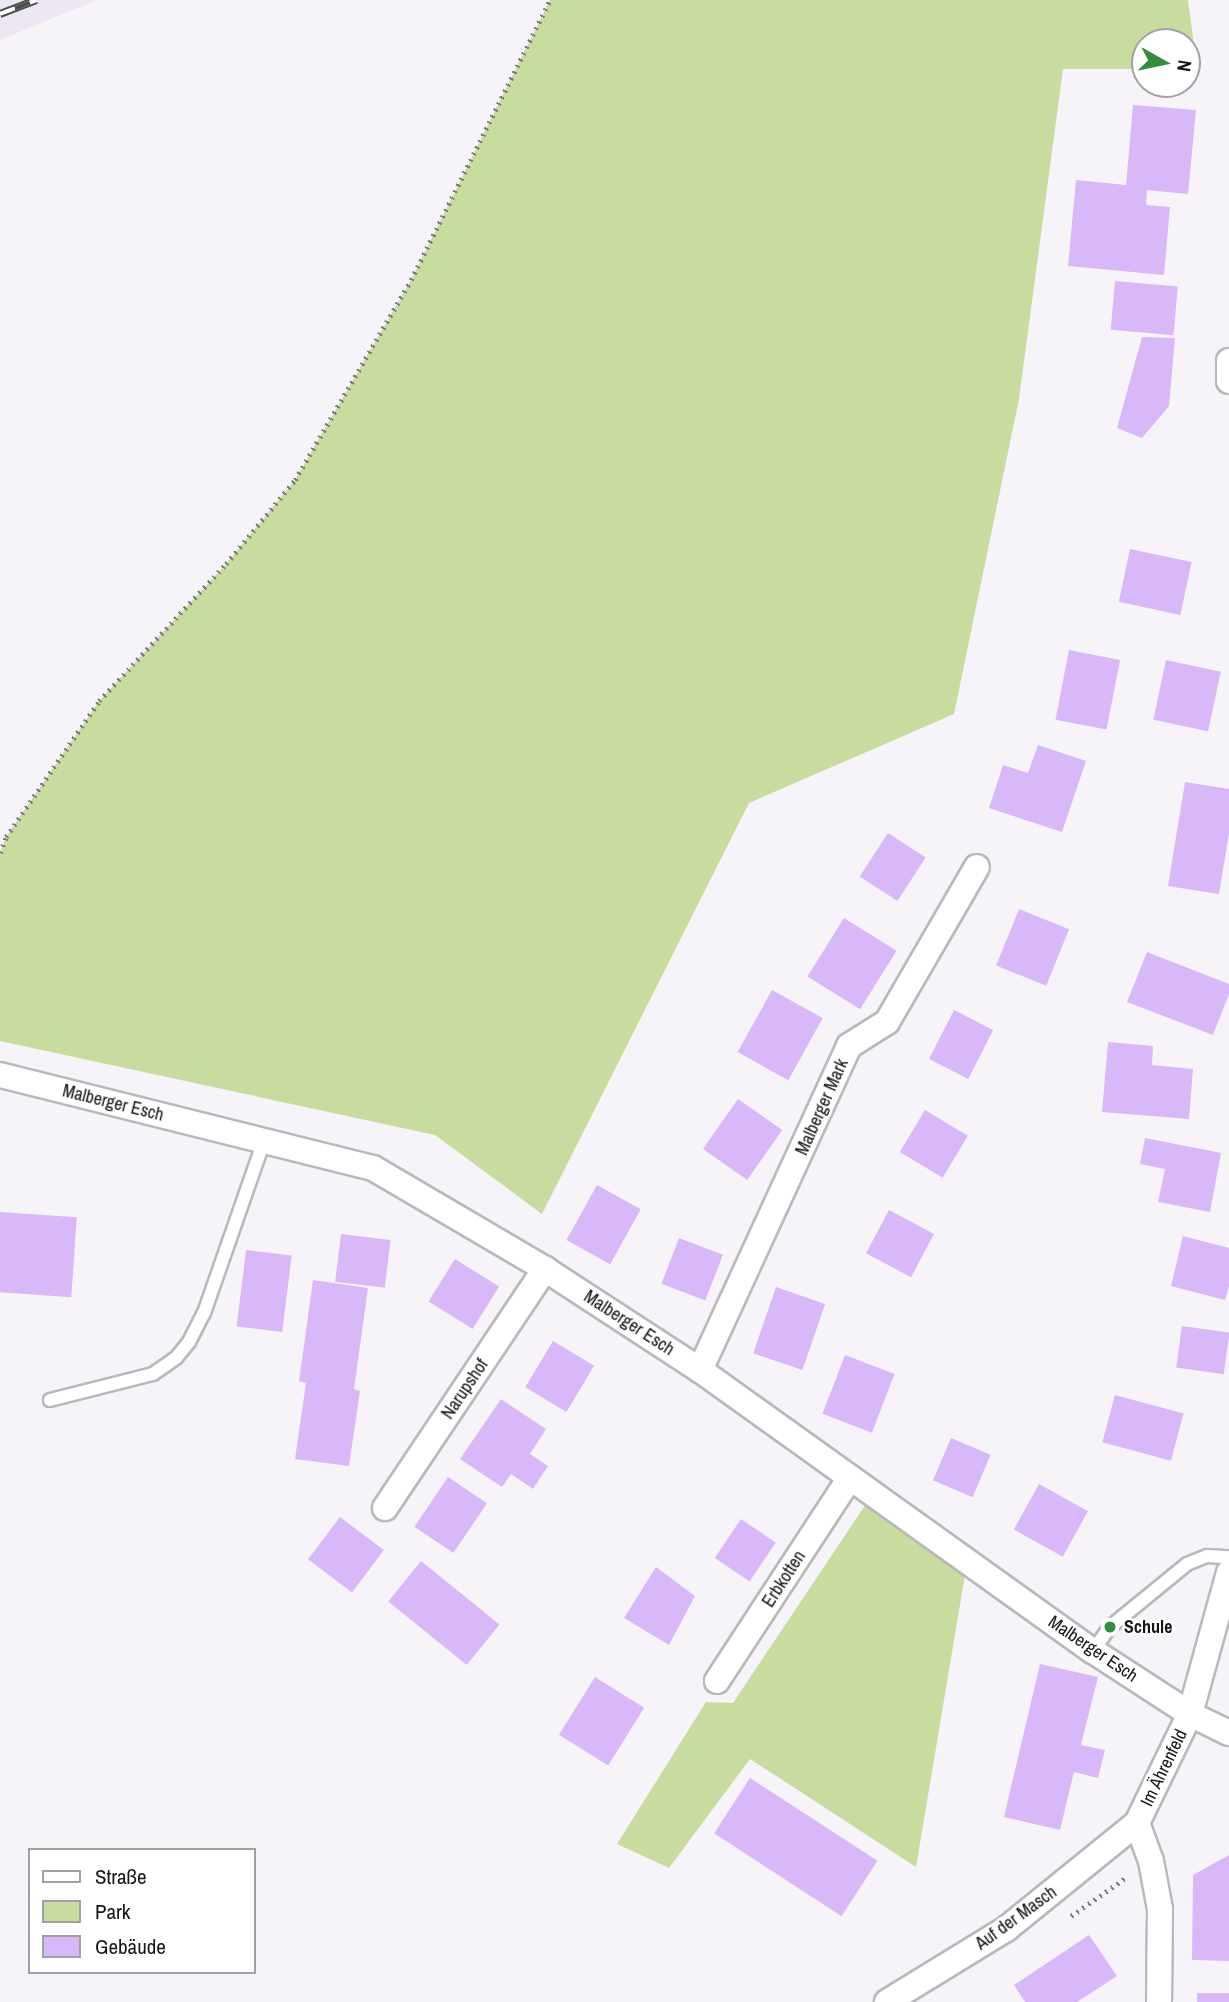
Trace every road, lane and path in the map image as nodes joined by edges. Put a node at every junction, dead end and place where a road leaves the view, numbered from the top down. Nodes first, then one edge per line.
1 (550, 0) edge
2 (1229, 361) edge
3 (1229, 381) edge
4 (0, 853) edge
5 (977, 867) dead end
6 (0, 1076) edge
7 (264, 1141) junction
8 (545, 1269) junction
9 (700, 1370) junction
10 (50, 1400) dead end
11 (850, 1478) junction
12 (385, 1508) dead end
13 (1229, 1557) edge
14 (1229, 1572) edge
15 (1093, 1651) junction
16 (717, 1681) dead end
17 (1189, 1714) junction
18 (1229, 1733) edge
19 (1137, 1824) junction
20 (887, 2002) edge
21 (1159, 2002) edge

1 - 4 path
2 - 3 street
5 - 9 street, Malberger Mark
6 - 7 street, Malberger Esch
7 - 8 street, Malberger Esch
7 - 10 lane
8 - 9 street, Malberger Esch
8 - 12 street, Narupshof
9 - 11 street, Malberger Esch
11 - 15 street, Malberger Esch
11 - 16 street, Erbkotten
13 - 15 lane
14 - 17 street
15 - 17 street, Malberger Esch
17 - 18 street, Im Ährenfeld
17 - 19 street, Im Ährenfeld
19 - 20 street, Auf der Masch
19 - 21 street

